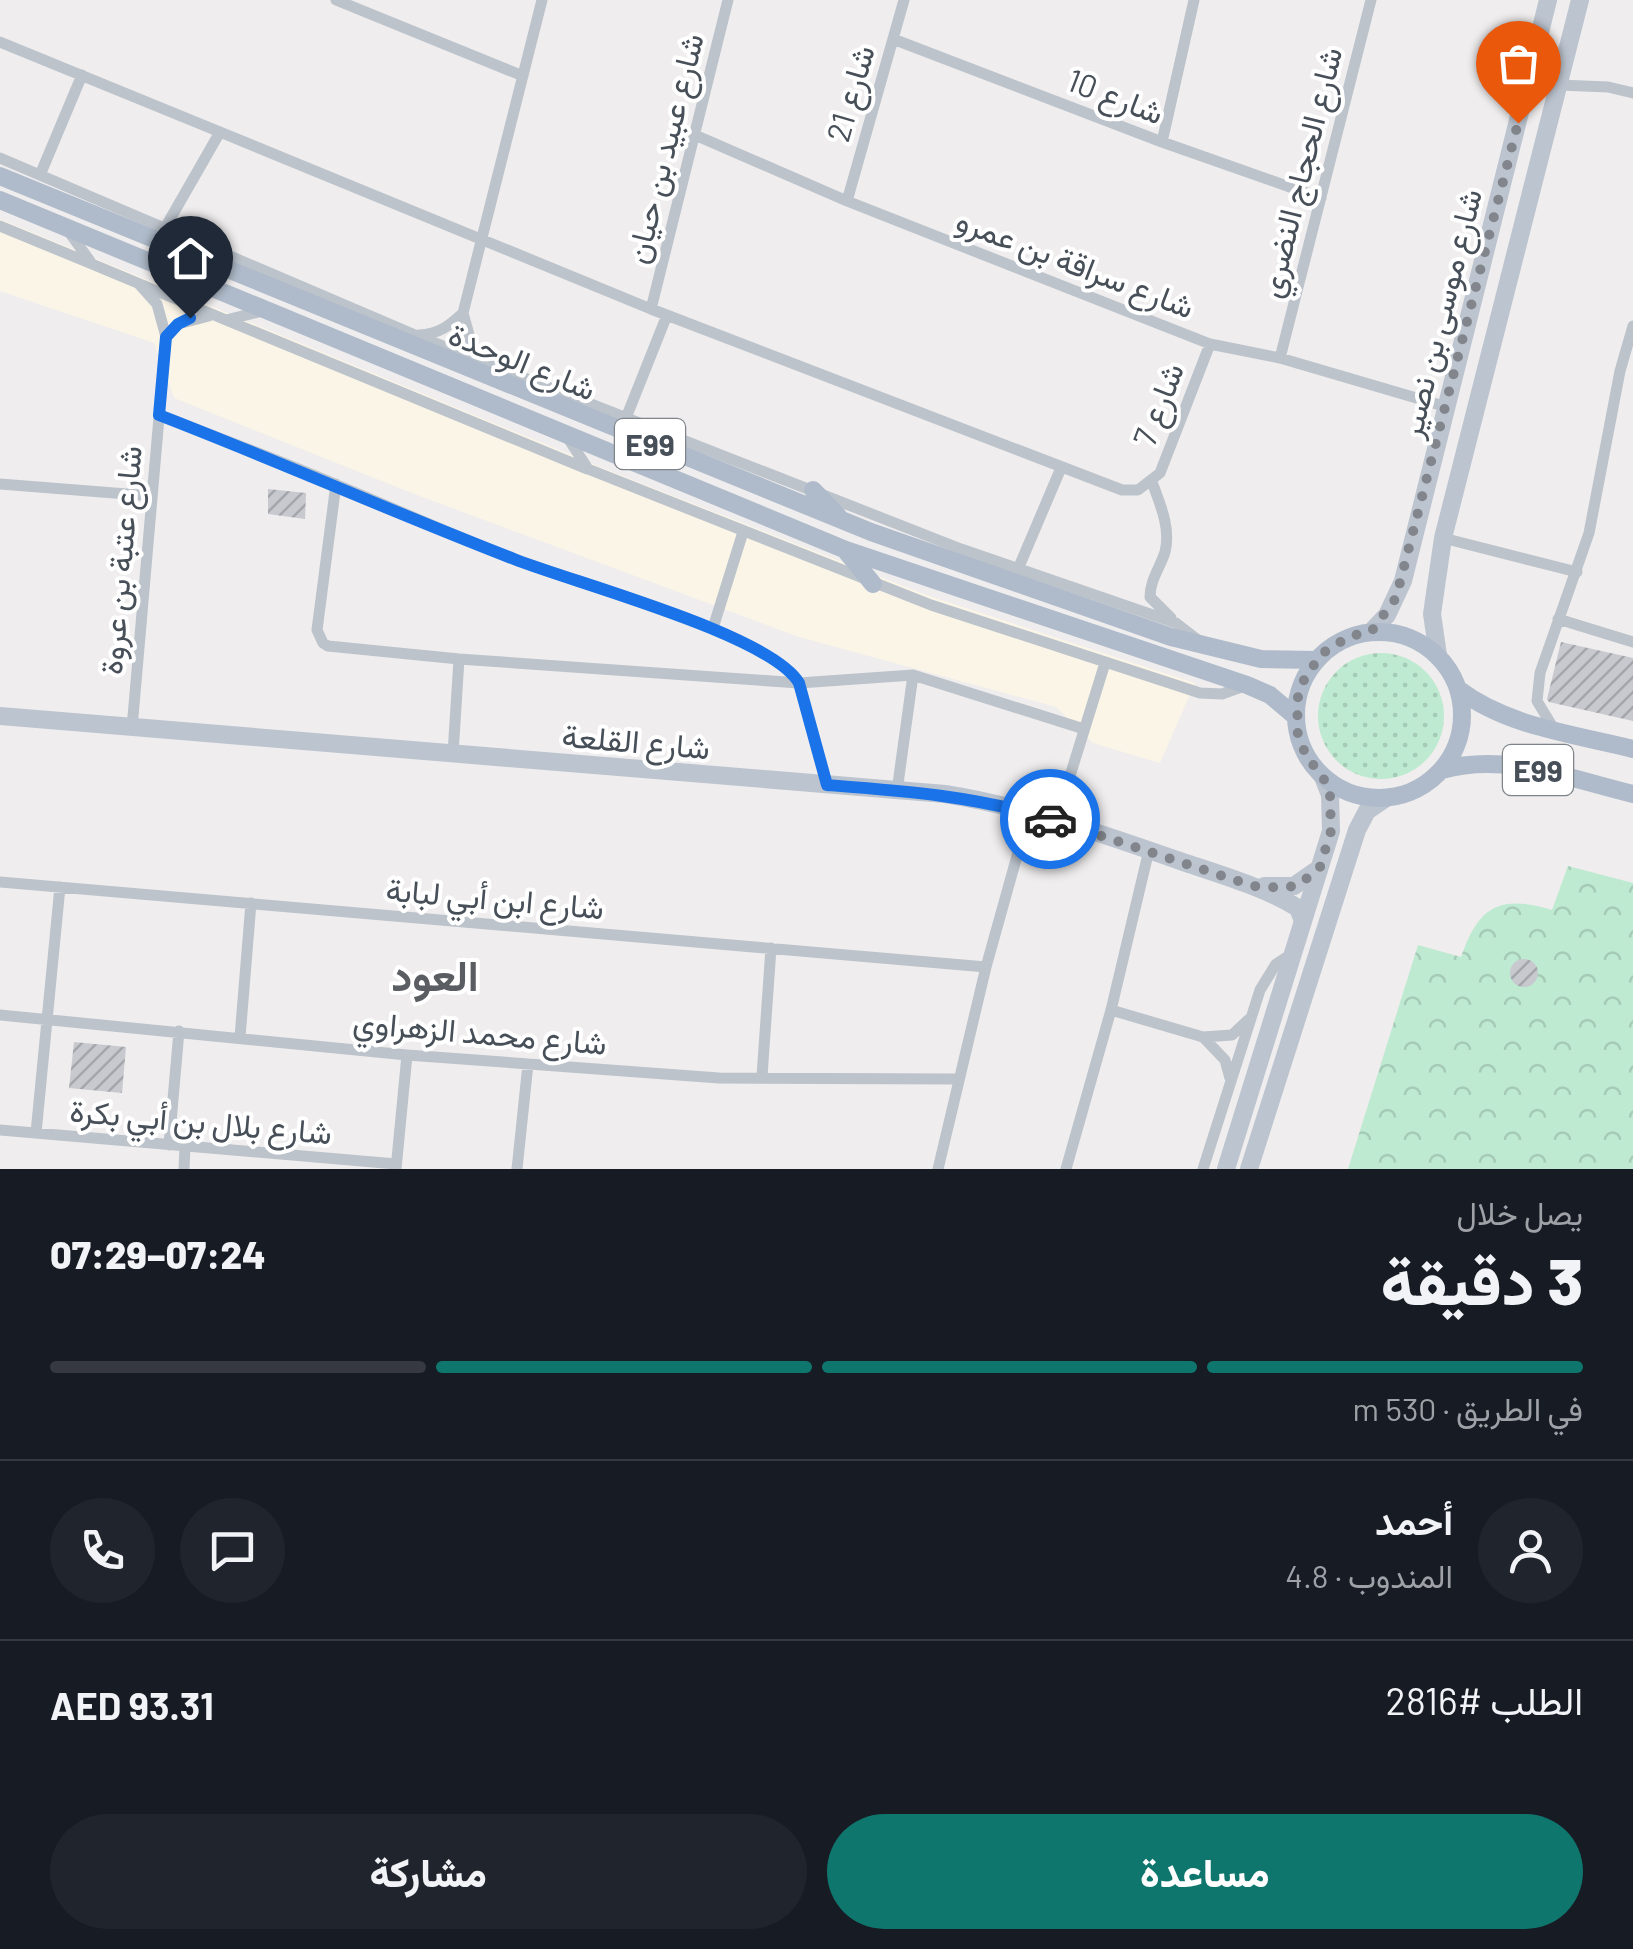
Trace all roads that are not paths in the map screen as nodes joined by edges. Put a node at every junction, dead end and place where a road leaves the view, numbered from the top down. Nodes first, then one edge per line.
1 (336, 0) edge
2 (542, 0) edge
3 (728, 0) edge
4 (904, 0) edge
5 (1194, 0) edge
6 (1371, 0) edge
7 (1548, 0) edge
8 (1580, 0) edge
9 (360, 5) edge
10 (893, 38) junction
11 (0, 42) edge
12 (1535, 52) junction
13 (82, 75) junction
14 (523, 76) junction
15 (1559, 85) junction
16 (1633, 93) edge
17 (220, 132) junction
18 (695, 135) junction
19 (1162, 142) junction
20 (0, 158) edge
21 (40, 175) junction
22 (0, 176) edge
23 (1321, 198) junction
24 (0, 200) edge
25 (846, 201) junction
26 (65, 225) junction
27 (0, 226) edge
28 (165, 228) junction
29 (482, 240) junction
30 (92, 264) junction
31 (138, 284) junction
32 (304, 295) junction
33 (651, 309) junction
34 (265, 311) junction
35 (463, 313) junction
36 (667, 314) junction
37 (220, 318) junction
38 (1633, 326) edge
39 (414, 335) junction
40 (166, 337) junction
41 (1210, 344) junction
42 (1280, 358) junction
43 (485, 360) junction
44 (1447, 407) junction
45 (159, 415) junction
46 (626, 418) junction
47 (566, 435) junction
48 (1061, 468) junction
49 (588, 469) junction
50 (1152, 482) junction
51 (0, 484) edge
52 (336, 484) junction
53 (813, 490) junction
54 (152, 496) junction
55 (842, 520) junction
56 (743, 532) junction
57 (1444, 538) junction
58 (846, 550) junction
59 (1018, 568) junction
60 (1577, 572) junction
61 (872, 584) junction
62 (1558, 618) junction
63 (1176, 623) junction
64 (712, 628) junction
65 (1371, 632) junction
66 (1633, 642) edge
67 (1210, 648) junction
68 (1438, 655) junction
69 (458, 659) junction
70 (1316, 660) junction
71 (1105, 663) junction
72 (912, 675) junction
73 (799, 683) junction
74 (1247, 685) junction
75 (1458, 689) junction
76 (0, 716) edge
77 (1296, 718) junction
78 (132, 728) junction
79 (1554, 729) junction
80 (1084, 730) junction
81 (1633, 749) edge
82 (453, 754) junction
83 (1442, 770) junction
84 (1323, 777) junction
85 (827, 785) junction
86 (897, 791) junction
87 (1633, 794) edge
88 (1386, 798) junction
89 (1029, 813) junction
90 (1056, 821) junction
91 (1149, 850) junction
92 (1320, 867) junction
93 (0, 882) edge
94 (1253, 886) junction
95 (60, 887) junction
96 (250, 903) junction
97 (1303, 921) junction
98 (771, 948) junction
99 (1293, 952) junction
100 (986, 967) junction
101 (1111, 1010) junction
102 (0, 1015) edge
103 (1252, 1018) junction
104 (46, 1019) junction
105 (178, 1031) junction
106 (240, 1037) junction
107 (1204, 1037) junction
108 (407, 1056) junction
109 (528, 1064) junction
110 (762, 1076) junction
111 (957, 1078) junction
112 (1230, 1086) junction
113 (0, 1130) edge
114 (36, 1134) junction
115 (169, 1145) junction
116 (185, 1146) junction
117 (396, 1166) edge
118 (184, 1169) edge
119 (517, 1169) edge
120 (938, 1169) edge
121 (1066, 1169) edge
122 (1204, 1169) edge
123 (1226, 1169) edge
124 (1249, 1169) edge

1 - 9 street
2 - 14 street
3 - 18 street, شارع عبيد بن حيان
4 - 10 street, شارع 21
5 - 19 street
6 - 23 street, شارع الحجاج النضري
7 - 12 street, شارع موسى بن نصير
8 - 15 street, شارع موسى بن نصير
9 - 14 street
10 - 19 street, شارع 10
10 - 25 street, شارع 21
11 - 13 street
12 - 15 street
12 - 44 street, شارع موسى بن نصير
13 - 17 street
13 - 21 street
14 - 29 street
15 - 16 street
15 - 57 street, شارع موسى بن نصير
17 - 28 street
17 - 29 street
18 - 25 street, شارع سراقة بن عمرو
18 - 33 street, شارع عبيد بن حيان
19 - 23 street, شارع 10
20 - 21 street
21 - 28 street
22 - 32 main road, شارع الوحدة / E99
23 - 42 street, شارع الحجاج النضري
24 - 26 main road, شارع الوحدة / E99
25 - 41 street, شارع سراقة بن عمرو
26 - 30 street
26 - 34 main road, شارع الوحدة / E99
27 - 30 street
28 - 32 street
29 - 33 street
29 - 35 street
30 - 31 street
31 - 37 street
31 - 40 street, شارع عتبة بن عروة
32 - 39 street
32 - 55 main road, شارع الوحدة / E99
33 - 36 street
34 - 37 street
34 - 47 main road, شارع الوحدة / E99
35 - 39 street
35 - 43 street
36 - 46 street
36 - 48 street
37 - 40 street
37 - 49 street
38 - 60 street
39 - 43 street
40 - 45 street, شارع عتبة بن عروة
41 - 42 street, شارع سراقة بن عمرو
41 - 50 street, شارع 7
42 - 44 street, شارع سراقة بن عمرو
43 - 46 street
44 - 65 street, شارع موسى بن نصير
45 - 52 street
45 - 54 street, شارع عتبة بن عروة
46 - 53 street
47 - 49 street
47 - 58 main road, شارع الوحدة / E99
48 - 50 street
48 - 59 street
49 - 56 street
50 - 63 street
51 - 54 street
52 - 64 street
52 - 69 street
53 - 55 main road
53 - 59 street
54 - 78 street, شارع عتبة بن عروة
55 - 67 main road, شارع الوحدة / E99
56 - 61 street
56 - 64 street
57 - 60 street
57 - 68 street, شارع موسى بن نصير
58 - 61 main road
58 - 74 main road, شارع الوحدة / E99
59 - 63 street
60 - 62 street
61 - 71 street
62 - 66 street
62 - 79 street
63 - 67 street
64 - 73 street
65 - 68 main road
65 - 70 main road
67 - 70 main road, شارع الوحدة / E99
68 - 75 main road
69 - 73 street
69 - 82 street
70 - 77 main road
71 - 74 street
71 - 80 street
72 - 73 street
72 - 80 street
72 - 86 street
73 - 85 street
74 - 77 main road, شارع الوحدة / E99
75 - 79 main road, E99
75 - 83 main road
76 - 78 street, شارع القلعة
77 - 84 main road
78 - 82 street, شارع القلعة
79 - 81 main road, E99
80 - 90 street
82 - 85 street, شارع القلعة
83 - 87 main road, E99
83 - 88 main road
84 - 88 main road
84 - 92 street
85 - 86 street, شارع القلعة
86 - 89 street, شارع القلعة
88 - 124 street
89 - 90 street, شارع القلعة
89 - 100 street
90 - 91 street, شارع القلعة
91 - 94 street, شارع القلعة
91 - 101 street
92 - 94 street, شارع القلعة
92 - 97 street
93 - 95 street, شارع ابن أبي لبابة
94 - 97 street, شارع القلعة
95 - 96 street, شارع ابن أبي لبابة
95 - 104 street
96 - 98 street, شارع ابن أبي لبابة
96 - 106 street
97 - 99 street
98 - 100 street, شارع ابن أبي لبابة
98 - 110 street
99 - 103 street
99 - 123 street
100 - 111 street
101 - 107 street
101 - 121 street
102 - 104 street, شارع محمد الزهراوي
103 - 107 street
103 - 112 street
104 - 105 street, شارع محمد الزهراوي
104 - 114 street
105 - 106 street, شارع محمد الزهراوي
105 - 115 street
106 - 108 street, شارع محمد الزهراوي
107 - 112 street
108 - 109 street, شارع محمد الزهراوي
108 - 117 street
109 - 110 street, شارع محمد الزهراوي
109 - 119 street
110 - 111 street, شارع محمد الزهراوي
111 - 120 street
112 - 122 street
113 - 114 street, شارع بلال بن أبي بكرة
114 - 115 street, شارع بلال بن أبي بكرة
115 - 116 street, شارع بلال بن أبي بكرة
116 - 117 street, شارع بلال بن أبي بكرة
116 - 118 street

